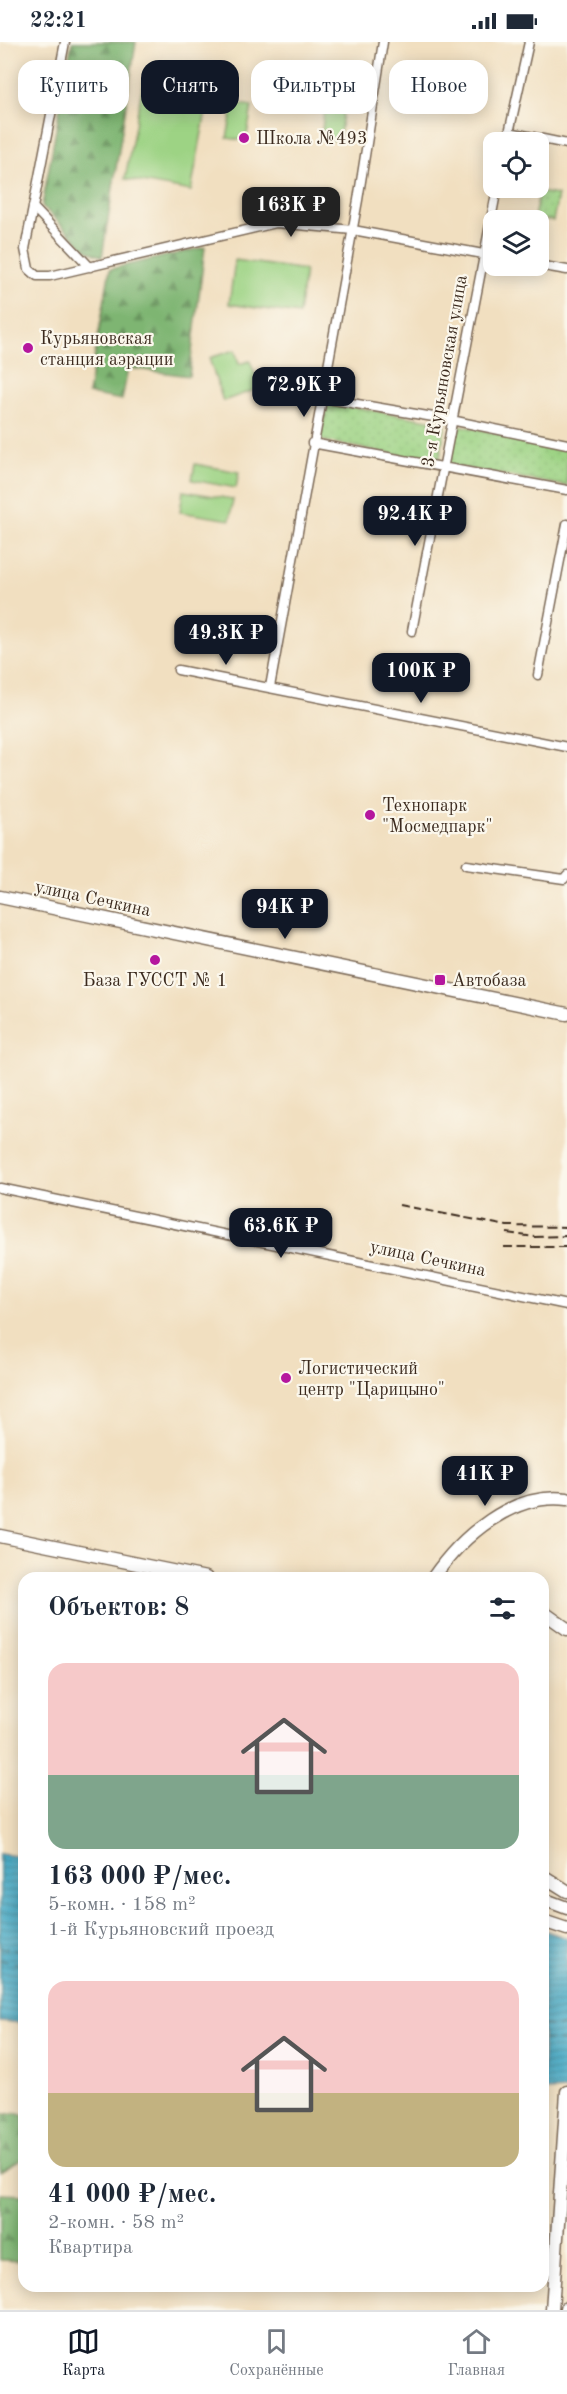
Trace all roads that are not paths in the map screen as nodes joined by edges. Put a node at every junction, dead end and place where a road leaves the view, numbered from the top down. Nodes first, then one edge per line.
1 (65, 42) edge
2 (383, 42) edge
3 (529, 42) edge
4 (509, 132) edge
5 (549, 140) edge
6 (567, 144) edge
7 (33, 207) junction
8 (353, 230) junction
9 (483, 254) joint
10 (90, 267) junction
11 (549, 267) edge
12 (567, 270) edge
13 (322, 398) junction
14 (451, 420) junction
15 (312, 443) junction
16 (567, 444) edge
17 (443, 468) junction
18 (567, 490) edge
19 (567, 524) edge
20 (412, 631) dead end
21 (178, 670) dead end
22 (538, 675) dead end
23 (270, 687) junction
24 (567, 747) edge
25 (466, 865) dead end
26 (567, 875) edge
27 (0, 897) edge
28 (566, 1014) edge
29 (0, 1188) edge
30 (567, 1305) edge
31 (567, 1499) edge
32 (0, 1536) edge
33 (177, 1572) edge
34 (438, 1572) edge
35 (549, 1616) edge
36 (567, 1629) edge
37 (549, 1880) edge
38 (567, 1891) edge
39 (549, 1901) edge
40 (567, 1908) edge
41 (549, 1924) edge
42 (567, 1929) edge
43 (567, 2092) edge
44 (552, 2310) edge

1 - 7 street
2 - 8 street
3 - 4 street
5 - 6 street
7 - 10 street
7 - 10 street
8 - 9 street
8 - 10 street
8 - 13 street
9 - 14 street, 3-я Курьяновская улица
11 - 12 street
13 - 14 street
13 - 15 street
14 - 16 street
14 - 17 street, 3-я Курьяновская улица
15 - 17 street
15 - 23 street
17 - 18 street
17 - 20 street, 3-я Курьяновская улица
19 - 22 street
21 - 23 street
23 - 24 street
25 - 26 street
27 - 28 street, улица Сечкина
29 - 30 street, улица Сечкина
31 - 34 street
32 - 33 street
35 - 36 street
37 - 38 street
39 - 40 street
41 - 42 street
43 - 44 street

